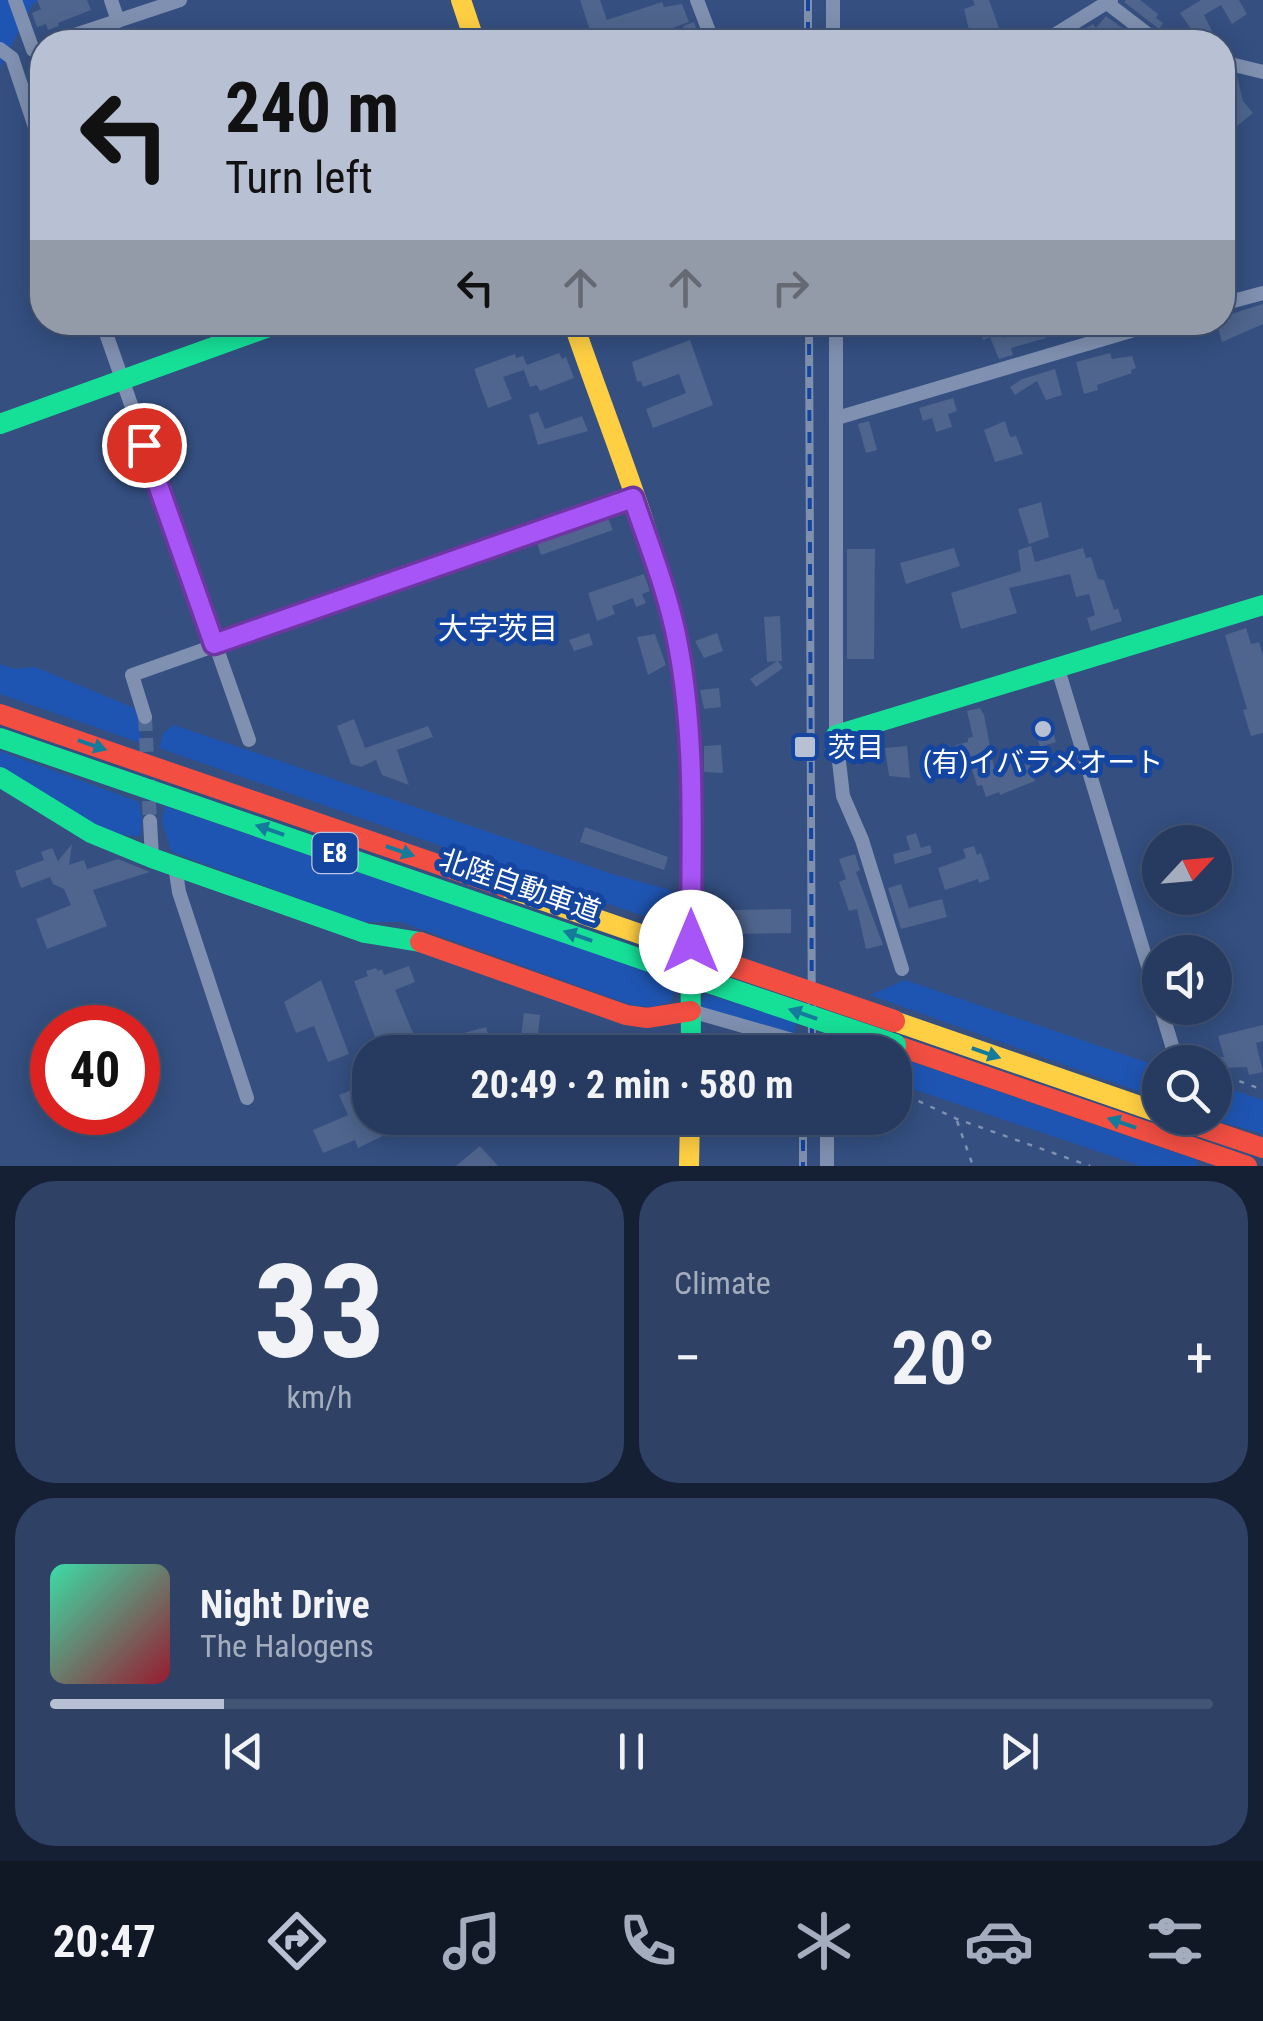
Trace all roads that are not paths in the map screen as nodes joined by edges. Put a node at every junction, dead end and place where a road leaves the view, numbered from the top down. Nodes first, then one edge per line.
1 (15, 0) edge
2 (111, 0) edge
3 (180, 0) edge
4 (461, 0) edge
5 (697, 0) edge
6 (832, 0) edge
7 (1109, 2) edge
8 (118, 21) junction
9 (91, 30) edge
10 (471, 30) edge
11 (708, 30) edge
12 (833, 30) edge
13 (1063, 30) edge
14 (1143, 30) edge
15 (30, 31) edge
16 (6, 54) edge
17 (1235, 65) edge
18 (1263, 72) edge
19 (30, 117) edge
20 (1263, 292) edge
21 (1235, 300) edge
22 (106, 335) edge
23 (246, 335) edge
24 (577, 335) edge
25 (836, 335) edge
26 (1117, 335) edge
27 (121, 379) junction
28 (837, 418) junction
29 (0, 424) edge
30 (633, 498) junction
31 (1263, 605) edge
32 (214, 644) junction
33 (1058, 669) junction
34 (0, 714) edge
35 (144, 717) tunnel mouth
36 (836, 735) junction
37 (0, 738) edge
38 (249, 740) dead end
39 (0, 777) edge
40 (150, 821) tunnel mouth
41 (152, 858) junction
42 (175, 866) junction
43 (902, 970) dead end
44 (691, 1011) junction
45 (894, 1033) junction
46 (691, 1035) edge
47 (775, 1035) edge
48 (1172, 1045) edge
49 (247, 1098) dead end
50 (1142, 1107) edge
51 (689, 1135) edge
52 (827, 1135) edge
53 (1224, 1135) edge
54 (1263, 1148) edge
55 (688, 1166) edge
56 (827, 1166) edge
57 (1247, 1166) edge

1 - 15 street
2 - 8 street
3 - 8 street
4 - 10 main road
5 - 11 street
6 - 12 street
7 - 13 street
7 - 14 street
8 - 9 street
16 - 19 street
17 - 18 street
20 - 21 street
22 - 27 street
23 - 27 main road
24 - 30 main road
25 - 28 street
26 - 28 street
27 - 29 main road
27 - 32 street
28 - 36 street
30 - 32 street
30 - 44 main road
31 - 33 main road
32 - 35 street
32 - 38 street
33 - 36 main road
33 - 48 street
34 -> 45 main road, 北陸自動車道 / E8, bridge
36 - 43 street
45 -> 37 main road, 北陸自動車道 / E8, bridge
39 - 41 main road
40 - 41 street
41 - 42 main road
42 - 44 main road
42 - 49 street
44 - 46 main road
44 - 47 street
45 -> 50 main road, 北陸自動車道 / E8
57 -> 45 main road, 北陸自動車道 / E8
51 - 55 main road
52 - 56 street
53 - 54 main road

